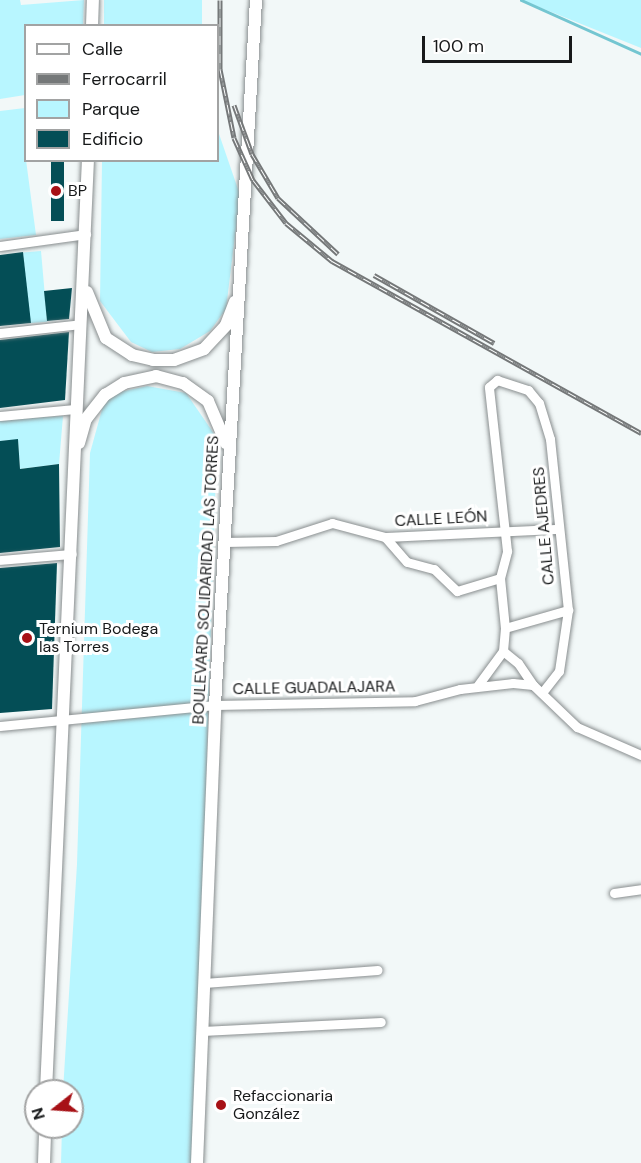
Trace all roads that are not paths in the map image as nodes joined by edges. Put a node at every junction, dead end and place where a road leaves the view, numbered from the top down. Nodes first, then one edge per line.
1 (93, 0) edge
2 (256, 0) edge
3 (92, 24) edge
4 (88, 162) edge
5 (86, 234) junction
6 (0, 246) edge
7 (241, 273) junction
8 (85, 282) junction
9 (81, 324) junction
10 (0, 333) edge
11 (75, 409) junction
12 (0, 416) edge
13 (75, 455) junction
14 (229, 459) junction
15 (556, 529) junction
16 (503, 531) junction
17 (385, 537) junction
18 (225, 542) junction
19 (72, 554) junction
20 (0, 561) edge
21 (500, 578) junction
22 (568, 610) junction
23 (505, 628) junction
24 (503, 651) junction
25 (478, 685) junction
26 (532, 685) junction
27 (542, 693) junction
28 (215, 705) junction
29 (61, 721) junction
30 (0, 726) edge
31 (641, 755) edge
32 (641, 889) edge
33 (614, 893) dead end
34 (378, 970) dead end
35 (204, 983) junction
36 (381, 1022) dead end
37 (202, 1031) junction
38 (46, 1079) edge
39 (45, 1139) edge
40 (44, 1163) edge
41 (197, 1163) edge

1 - 3 main road
2 - 7 main road, BOULEVARD SOLIDARIDAD LAS TORRES
4 - 5 main road
5 - 6 street
5 - 8 main road
7 - 8 main road
7 - 14 main road, BOULEVARD SOLIDARIDAD LAS TORRES
8 - 9 main road
9 - 10 street
9 - 11 main road
11 - 12 street
11 - 13 main road
13 - 14 main road
13 - 19 main road
14 - 18 main road, BOULEVARD SOLIDARIDAD LAS TORRES
15 - 16 street, CALLE LEÓN
15 - 16 street, CALLE AJEDRES
15 - 22 street, CALLE AJEDRES
16 - 17 street, CALLE LEÓN
16 - 21 street
17 - 18 street, CALLE LEÓN
17 - 21 street
18 - 28 main road, BOULEVARD SOLIDARIDAD LAS TORRES
19 - 20 street
19 - 29 main road
21 - 23 street
22 - 23 street
22 - 27 street, CALLE AJEDRES
23 - 24 street
24 - 25 street
24 - 26 street
25 - 26 street, CALLE GUADALAJARA
25 - 28 street, CALLE GUADALAJARA
26 - 27 street
27 - 31 street
28 - 29 street, CALLE GUADALAJARA
28 - 35 main road, BOULEVARD SOLIDARIDAD LAS TORRES
29 - 30 street
29 - 38 main road
32 - 33 street
34 - 35 street
35 - 37 main road, BOULEVARD SOLIDARIDAD LAS TORRES
36 - 37 street
37 - 41 main road, BOULEVARD SOLIDARIDAD LAS TORRES
39 - 40 main road

